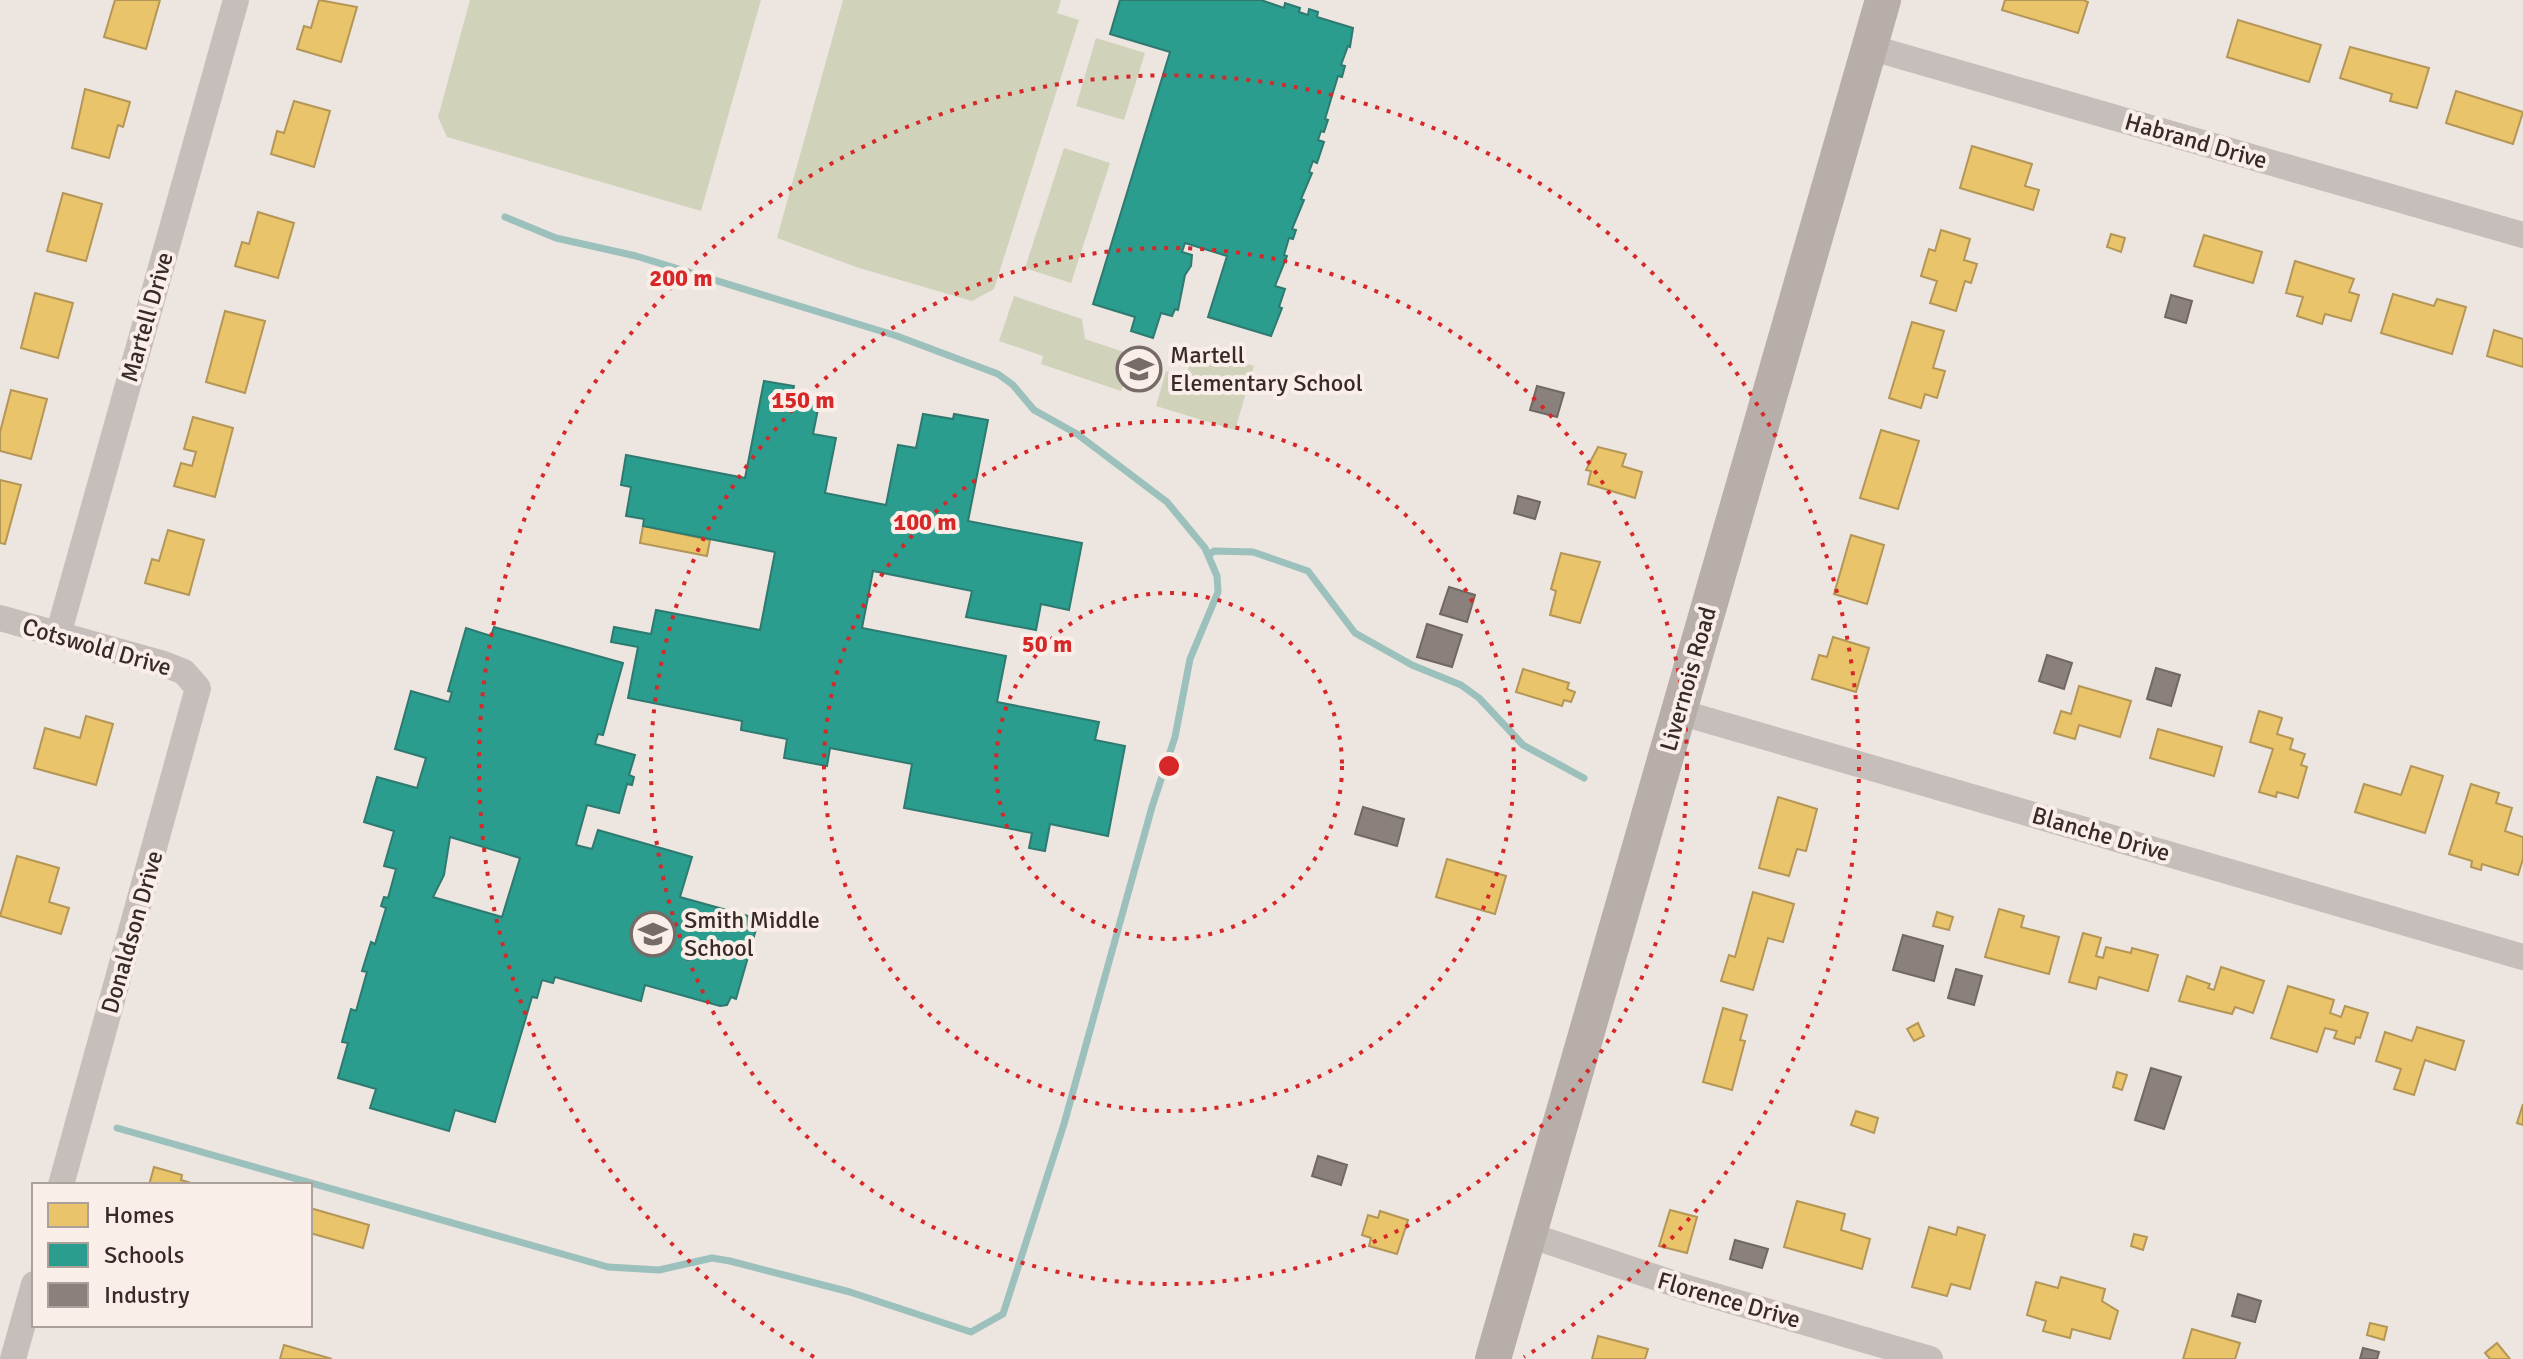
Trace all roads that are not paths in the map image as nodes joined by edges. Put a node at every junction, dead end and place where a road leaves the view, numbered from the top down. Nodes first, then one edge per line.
1 (236, 0) edge
2 (1883, 0) edge
3 (1869, 47) junction
4 (2523, 235) edge
5 (0, 618) edge
6 (58, 635) junction
7 (193, 679) joint
8 (1679, 712) junction
9 (2523, 957) edge
10 (62, 1183) edge
11 (1529, 1235) junction
12 (32, 1289) edge
13 (11, 1345) edge
14 (1493, 1359) edge
15 (1930, 1359) edge

1 - 6 street, Martell Drive
2 - 3 main road, Livernois Road
3 - 4 street, Habrand Drive
3 - 8 main road, Livernois Road
5 - 6 street, Cotswold Drive
6 - 7 street, Cotswold Drive
7 - 10 street, Donaldson Drive
8 - 9 street, Blanche Drive
8 - 11 main road, Livernois Road
11 - 14 main road, Livernois Road
11 - 15 street, Florence Drive
12 - 13 street

